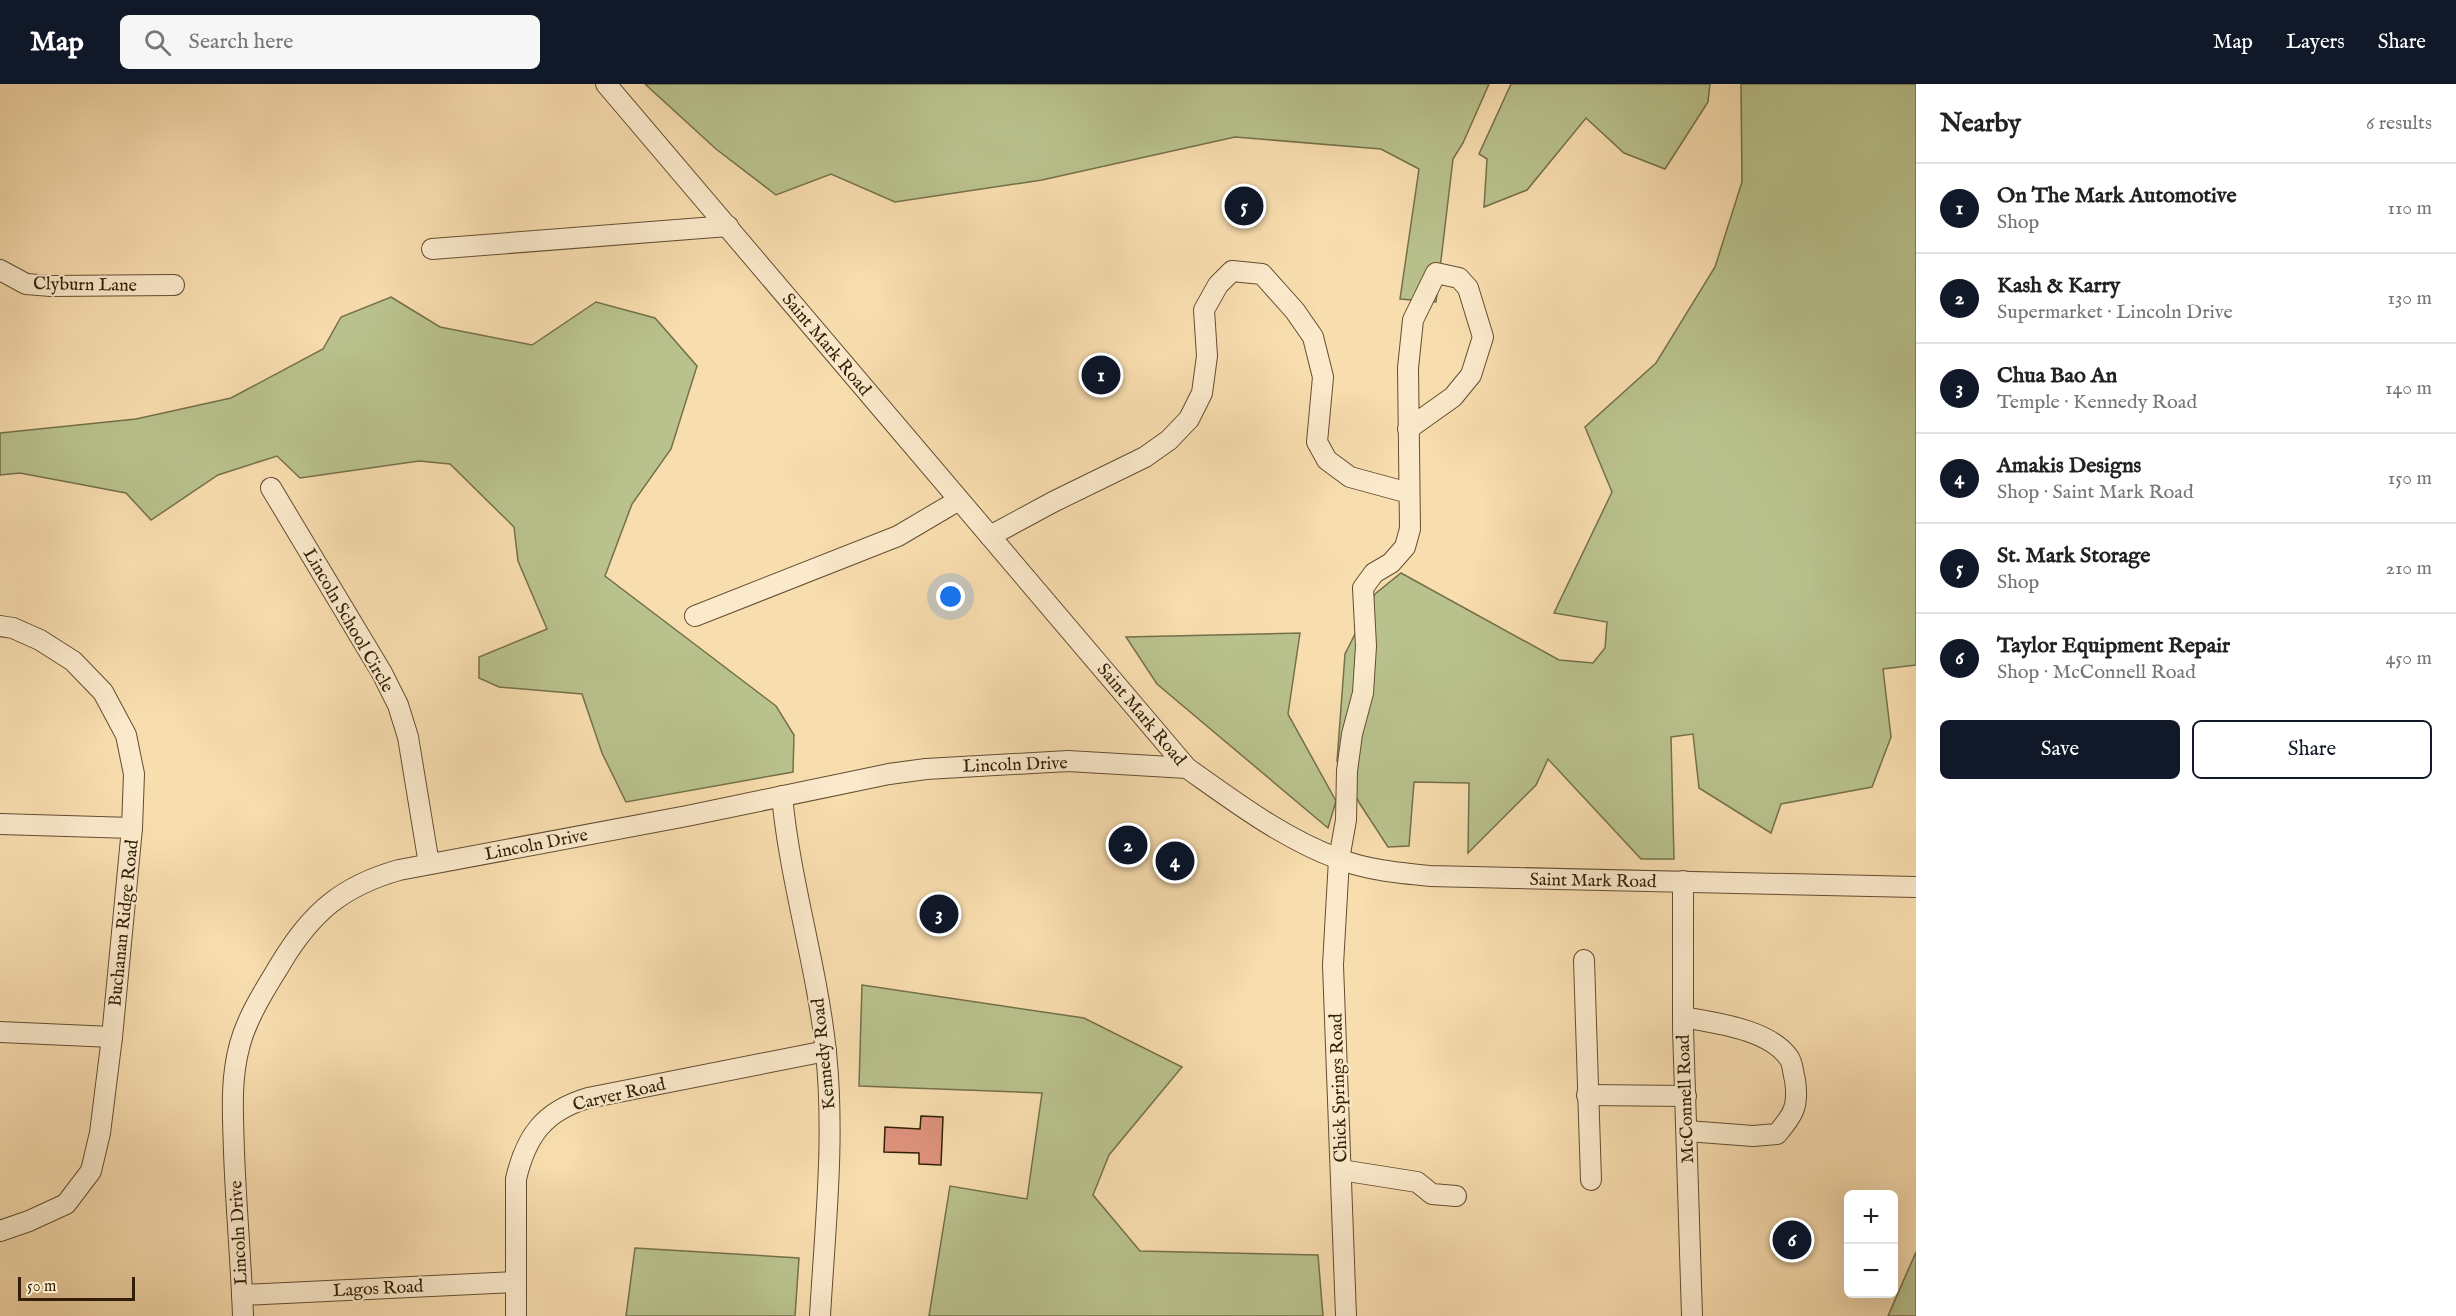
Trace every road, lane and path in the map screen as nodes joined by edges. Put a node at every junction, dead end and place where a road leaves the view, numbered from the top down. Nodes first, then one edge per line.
1 (606, 84) edge
2 (728, 226) junction
3 (432, 249) dead end
4 (0, 270) edge
5 (174, 285) dead end
6 (1408, 429) junction
7 (271, 488) dead end
8 (1409, 493) junction
9 (959, 500) junction
10 (990, 536) junction
11 (694, 616) dead end
12 (0, 626) edge
13 (1187, 768) junction
14 (782, 796) junction
15 (0, 824) edge
16 (132, 828) junction
17 (1339, 859) junction
18 (429, 864) junction
19 (1683, 882) junction
20 (1916, 887) edge
21 (1584, 960) dead end
22 (1683, 1017) junction
23 (0, 1032) edge
24 (111, 1037) junction
25 (826, 1051) junction
26 (1587, 1095) junction
27 (1686, 1096) junction
28 (1687, 1131) junction
29 (1341, 1170) junction
30 (1591, 1180) dead end
31 (1456, 1196) dead end
32 (0, 1231) edge
33 (515, 1282) junction
34 (242, 1295) junction
35 (243, 1316) edge
36 (516, 1316) edge
37 (820, 1316) edge
38 (1346, 1316) edge
39 (1692, 1316) edge

1 - 2 street, Saint Mark Road
2 - 3 street
2 - 9 street, Saint Mark Road
4 - 5 street, Clyburn Lane
6 - 6 street, Chick Springs Road
6 - 8 street, Chick Springs Road
7 - 18 street, Lincoln School Circle
8 - 10 street
8 - 17 street, Chick Springs Road
9 - 10 street, Saint Mark Road
9 - 11 street
10 - 13 street, Saint Mark Road
12 - 16 street, Buchanan Ridge Road
13 - 14 street, Lincoln Drive
13 - 17 street, Saint Mark Road
14 - 18 street, Lincoln Drive
14 - 25 street, Kennedy Road
15 - 16 street
16 - 24 street, Buchanan Ridge Road
17 - 19 street, Saint Mark Road
17 - 29 street, Chick Springs Road
18 - 34 street, Lincoln Drive
19 - 20 street, Saint Mark Road
19 - 22 street, McConnell Road
21 - 26 street
22 - 27 street, McConnell Road
22 - 28 street
23 - 24 street
24 - 32 street, Buchanan Ridge Road
25 - 33 street, Carver Road
25 - 37 street, Kennedy Road
26 - 27 street
26 - 30 street
27 - 28 street, McConnell Road
28 - 39 street, McConnell Road
29 - 31 street
29 - 38 street, Chick Springs Road
33 - 34 street, Lagos Road
33 - 36 street, Carver Road
34 - 35 street, Lincoln Drive

